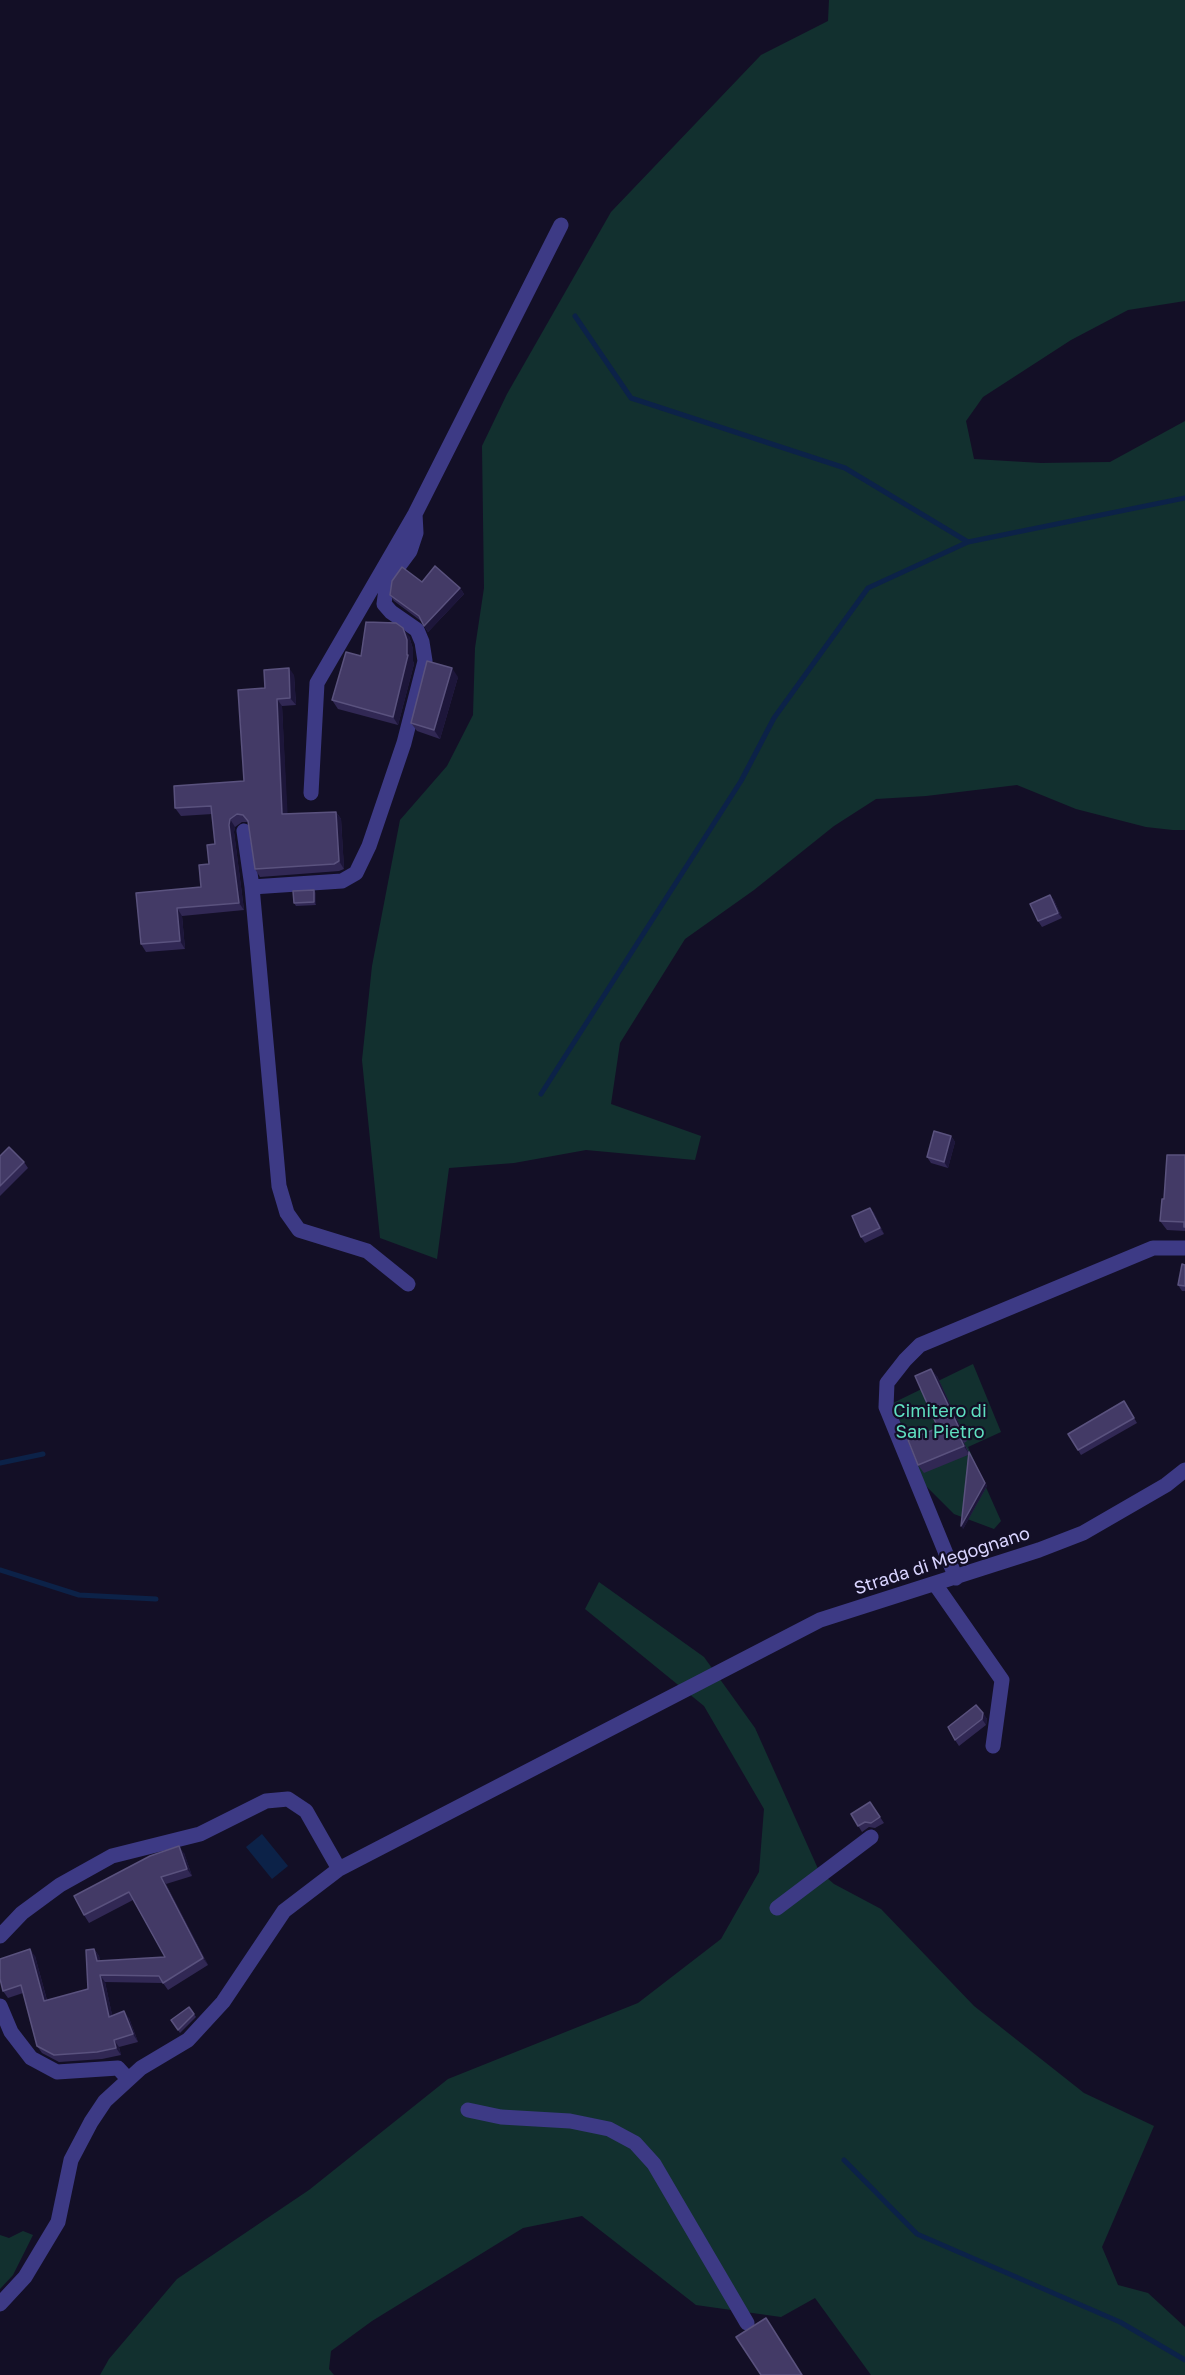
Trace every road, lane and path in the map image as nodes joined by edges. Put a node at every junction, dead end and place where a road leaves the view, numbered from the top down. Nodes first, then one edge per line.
1 (561, 225) dead end
2 (415, 514) junction
3 (311, 792) dead end
4 (244, 831) edge
5 (252, 887) junction
6 (1185, 1248) edge
7 (408, 1284) dead end
8 (1185, 1470) edge
9 (956, 1578) junction
10 (935, 1584) junction
11 (993, 1746) dead end
12 (871, 1838) dead end
13 (339, 1869) junction
14 (777, 1908) dead end
15 (0, 1936) edge
16 (0, 2006) edge
17 (128, 2079) junction
18 (468, 2110) dead end
19 (0, 2304) edge
20 (747, 2323) dead end

1 - 2 street
2 - 3 street
2 - 5 street
4 - 5 street
5 - 7 street
6 - 9 street
8 - 9 street, Strada di Megognano
9 - 10 street, Strada di Megognano
10 - 11 street
10 - 13 street, Strada di Megognano
12 - 14 street
13 - 15 street
13 - 17 street, Strada di Megognano
16 - 17 street
17 - 19 street, Strada di Megognano
18 - 20 street

